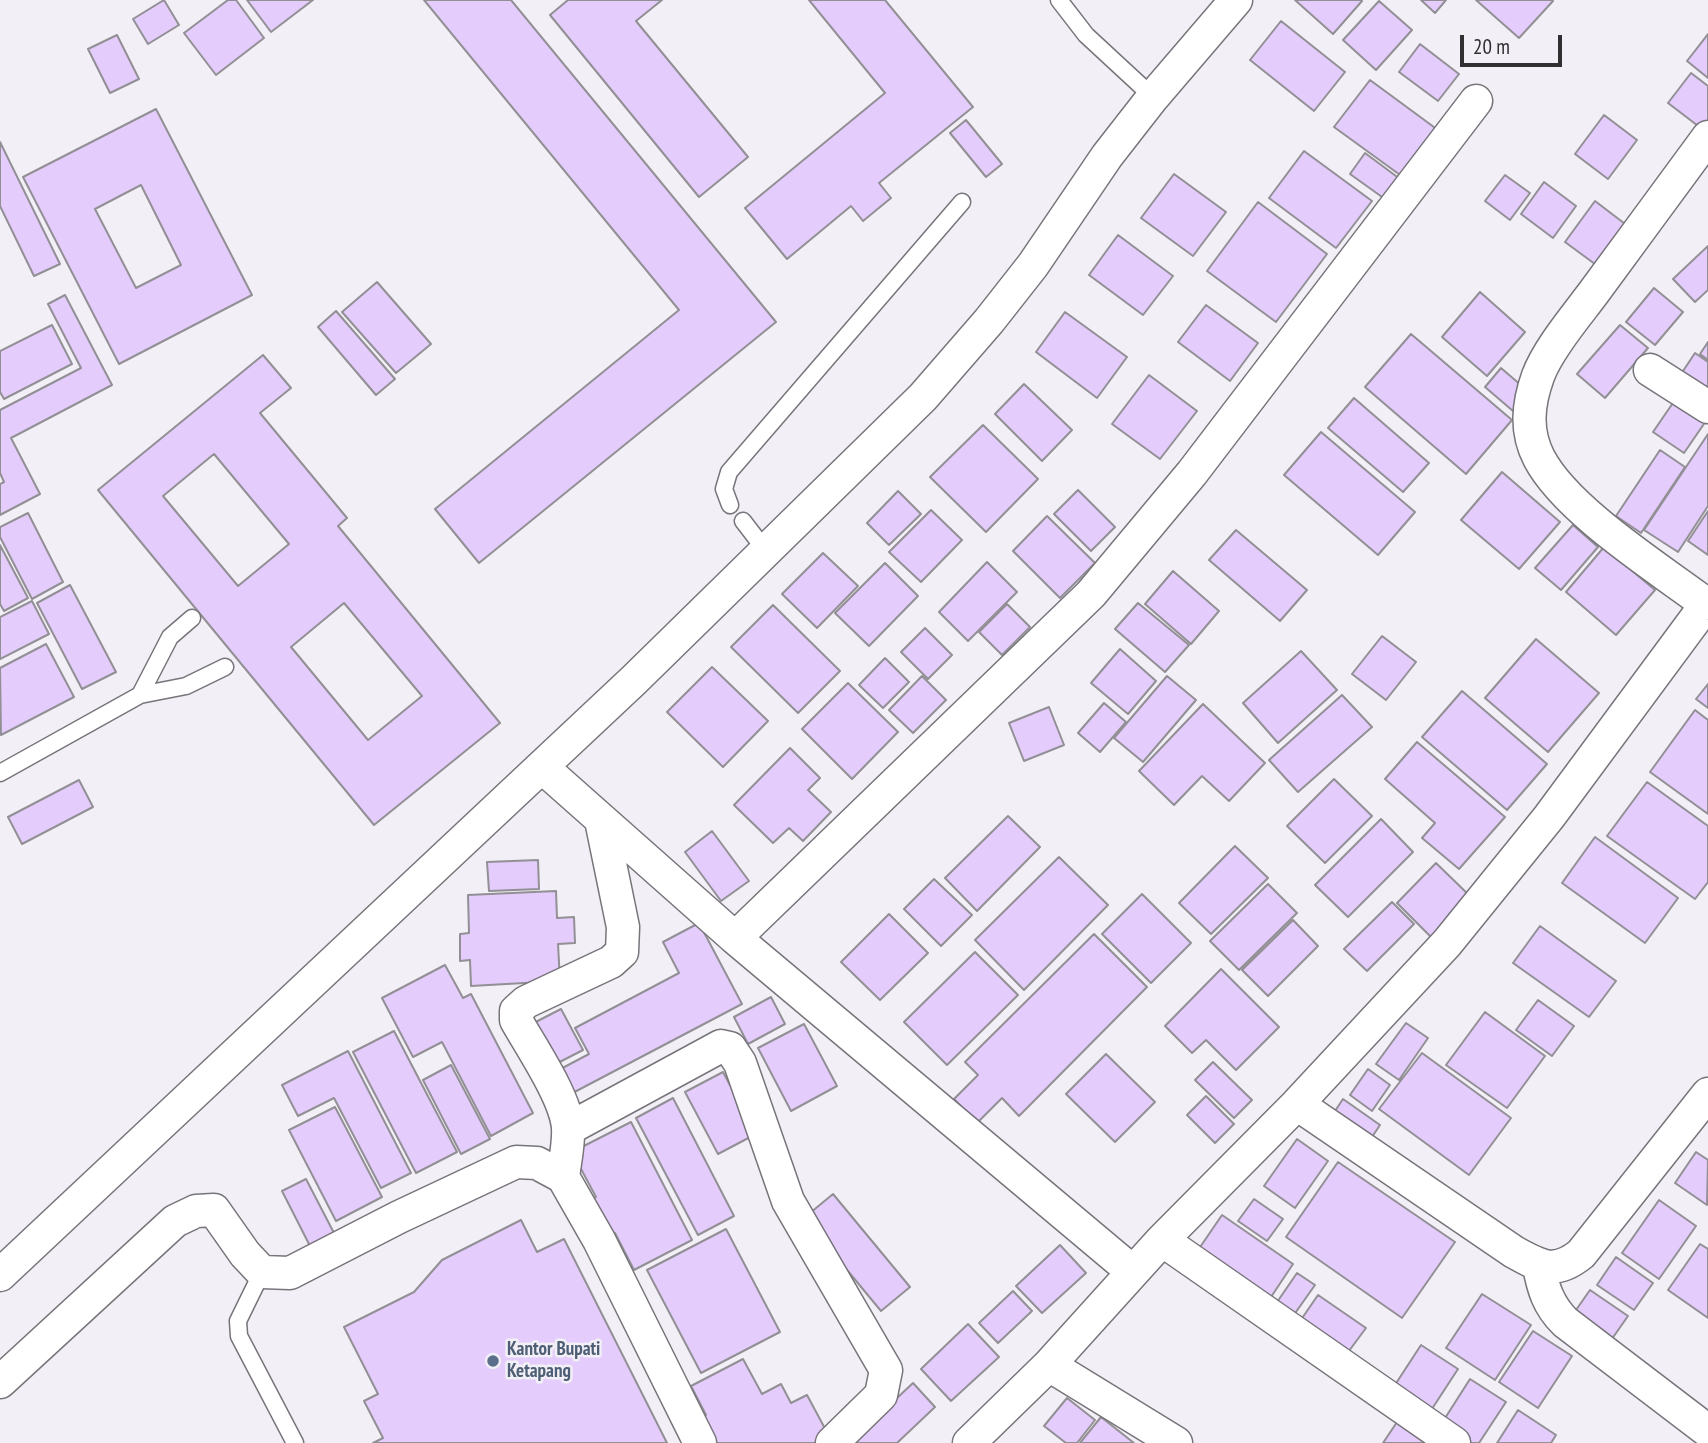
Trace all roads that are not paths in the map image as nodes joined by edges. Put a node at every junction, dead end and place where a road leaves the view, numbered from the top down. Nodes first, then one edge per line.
1 (1059, 0) edge
2 (1236, 0) edge
3 (1153, 97) junction
4 (1476, 101) dead end
5 (1708, 137) edge
6 (962, 202) dead end
7 (1650, 370) dead end
8 (1708, 407) edge
9 (730, 505) dead end
10 (743, 521) dead end
11 (766, 551) junction
12 (1707, 603) edge
13 (192, 618) dead end
14 (225, 667) dead end
15 (140, 695) junction
16 (542, 767) junction
17 (0, 773) edge
18 (601, 820) junction
19 (735, 938) junction
20 (1708, 1094) edge
21 (1297, 1104) junction
22 (568, 1129) junction
23 (563, 1177) junction
24 (1162, 1240) junction
25 (1539, 1266) junction
26 (262, 1272) junction
27 (1133, 1272) junction
28 (0, 1275) edge
29 (1049, 1364) junction
30 (0, 1382) edge
31 (1708, 1431) edge
32 (295, 1443) edge
33 (700, 1443) edge
34 (832, 1443) edge
35 (969, 1443) edge
36 (1176, 1443) edge
37 (1454, 1443) edge

1 - 3 lane
2 - 3 street
3 - 11 street
4 - 19 street
5 - 12 street
6 - 9 lane
7 - 8 street
10 - 11 lane
11 - 16 street
12 - 21 street
13 - 15 lane
14 - 15 lane
15 - 17 lane
16 - 18 street
16 - 28 street
18 - 19 street
18 - 22 street
19 - 27 street
20 - 25 street
21 - 24 street
21 - 25 street
22 - 23 street
22 - 34 street
23 - 26 street
23 - 33 street
24 - 27 street
24 - 37 street
25 - 31 street
26 - 30 street
26 - 32 lane
27 - 29 street
29 - 35 street
29 - 36 street

